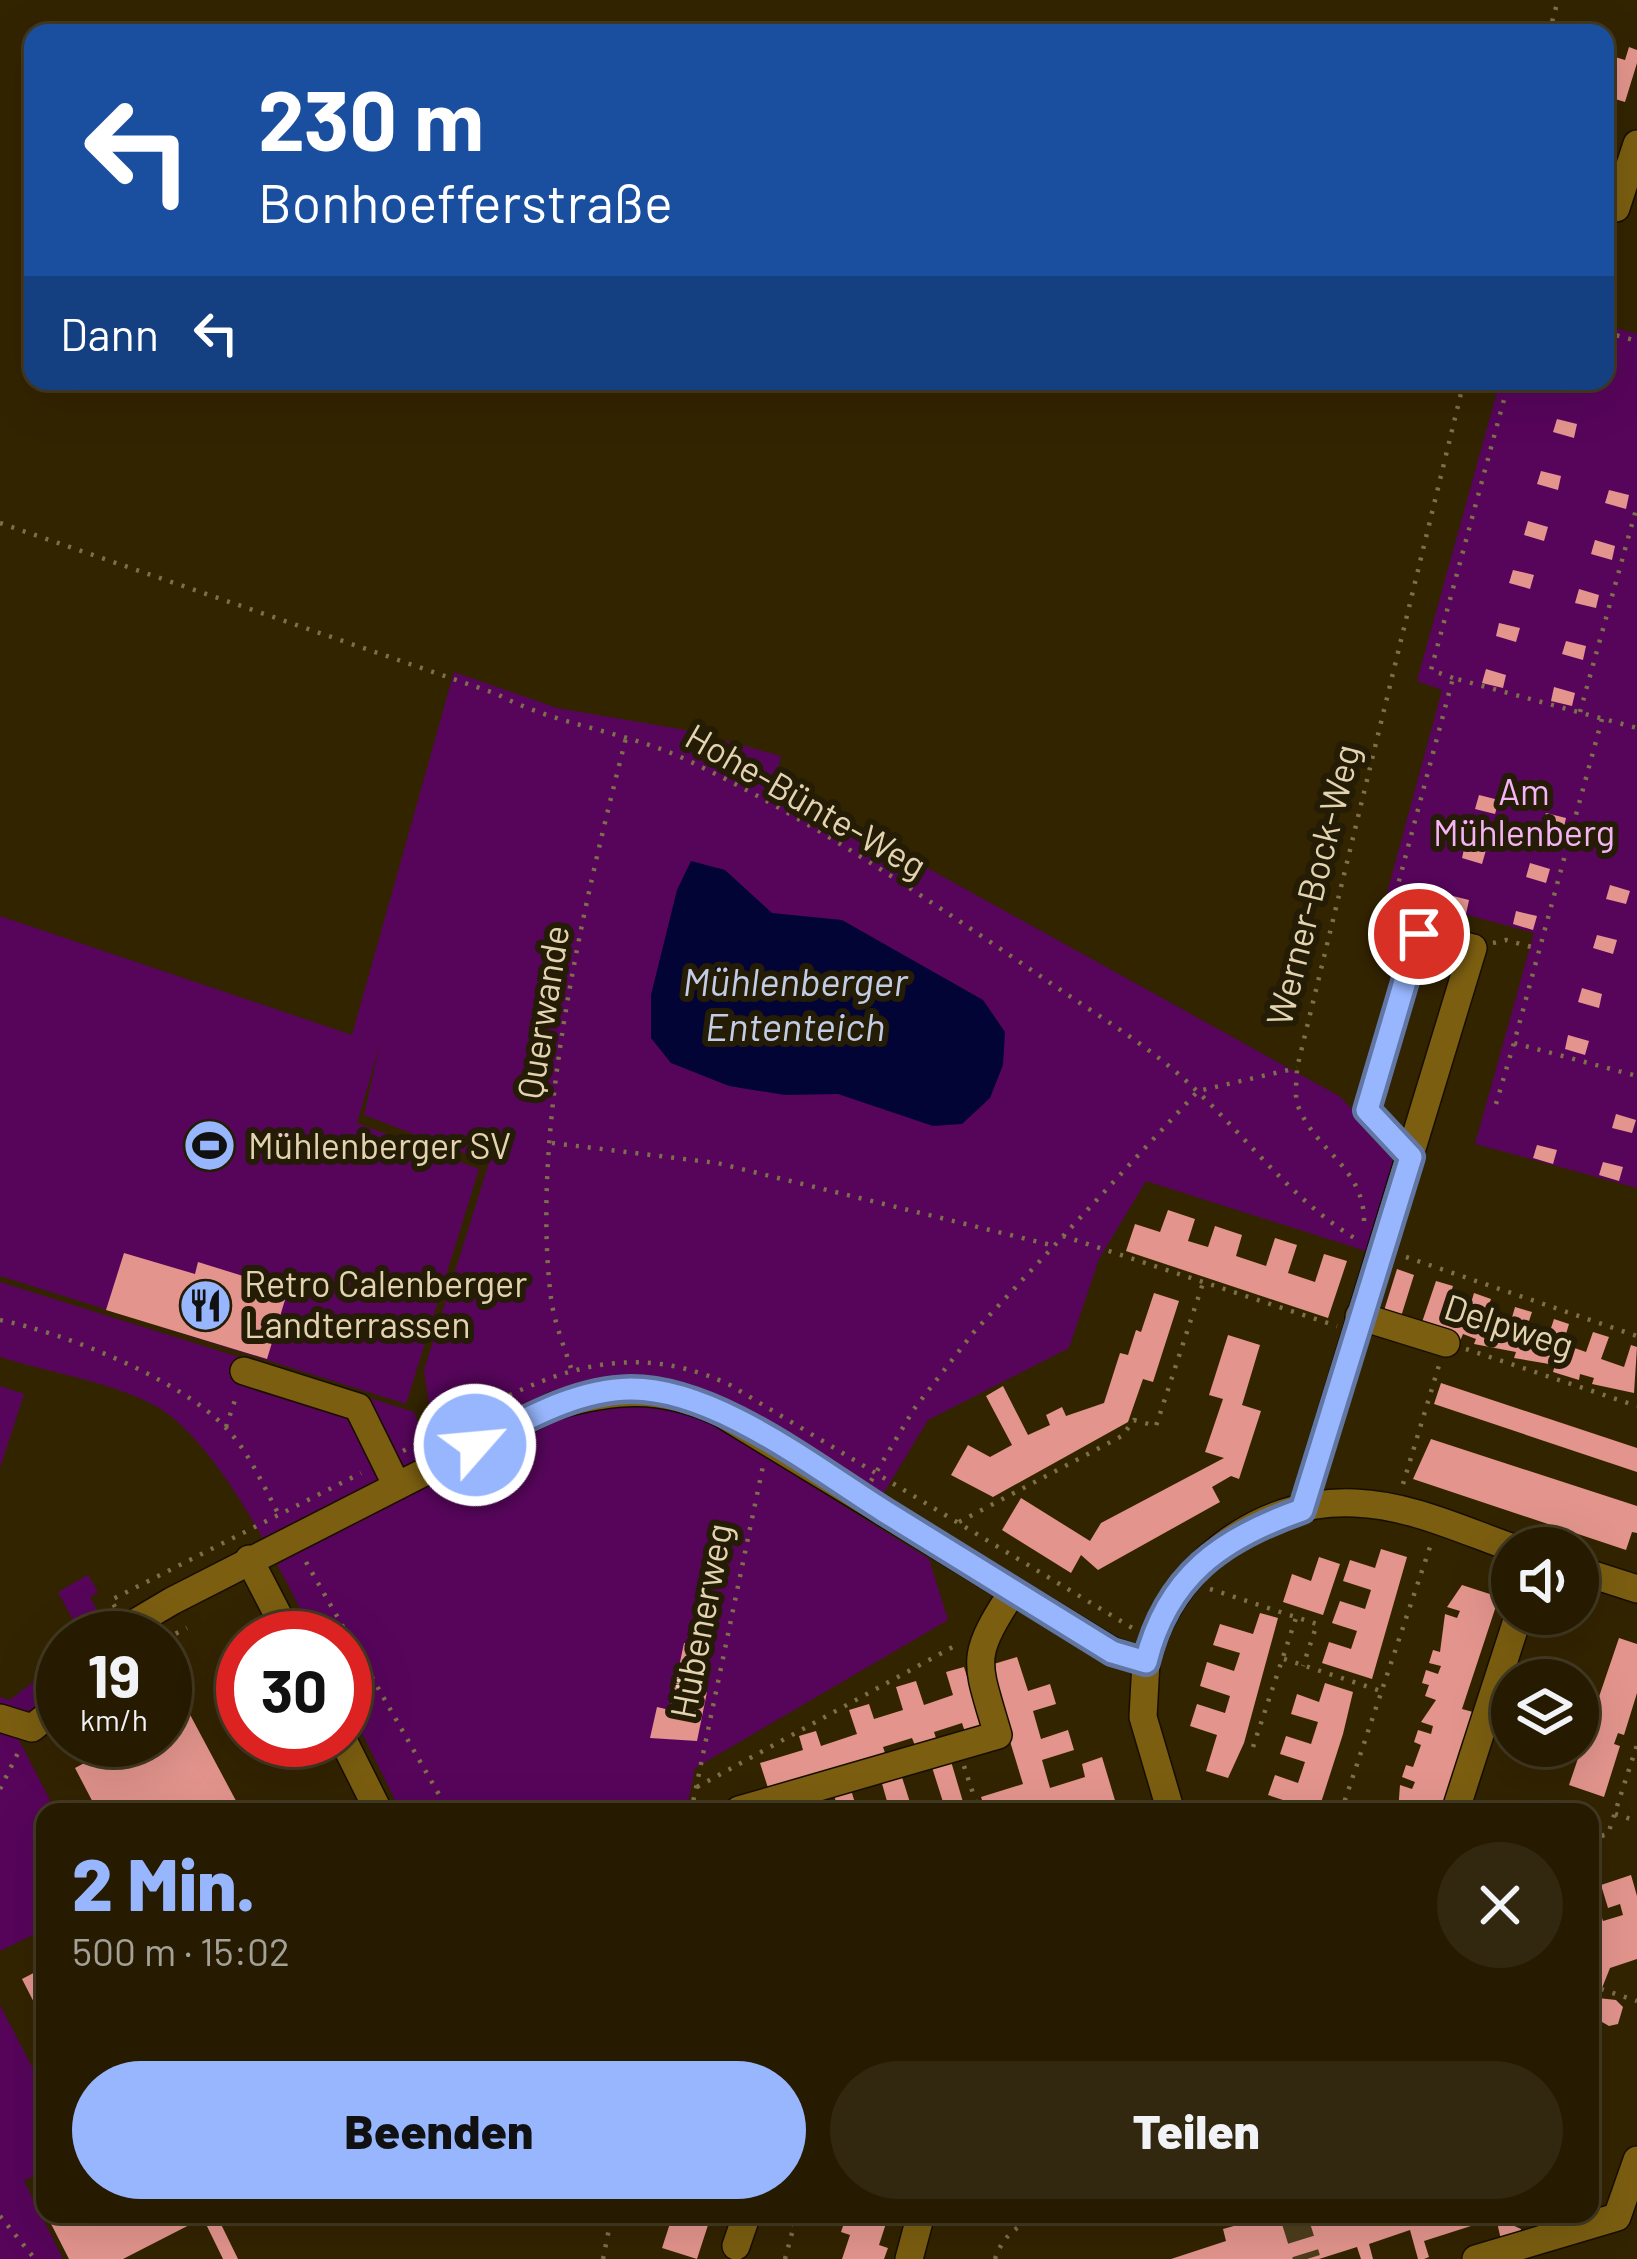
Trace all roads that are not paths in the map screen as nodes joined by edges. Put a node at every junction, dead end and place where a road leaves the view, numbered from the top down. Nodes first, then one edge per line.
1 (1637, 144) edge
2 (1616, 208) dead end
3 (1411, 1157) junction
4 (1357, 1323) junction
5 (1446, 1343) road end
6 (244, 1371) road end
7 (396, 1484) junction
8 (1302, 1510) junction
9 (1491, 1540) edge
10 (249, 1559) junction
11 (1599, 1577) edge
12 (1637, 1589) edge
13 (1012, 1591) junction
14 (157, 1611) edge
15 (276, 1611) edge
16 (1512, 1635) edge
17 (1149, 1650) junction
18 (0, 1718) edge
19 (36, 1725) edge
20 (356, 1767) edge
21 (374, 1803) edge
22 (763, 1803) edge
23 (1168, 1803) edge
24 (1458, 1803) edge
25 (1637, 2160) edge
26 (1599, 2222) edge
27 (744, 2223) edge
28 (919, 2223) edge
29 (1597, 2223) edge
30 (736, 2246) dead end
31 (909, 2259) edge
32 (1476, 2259) edge

1 - 2 street
3 - 3 street
3 - 4 street
4 - 5 street, Delpweg
4 - 8 street
6 - 7 street
7 - 10 street
7 - 13 street
8 - 9 street
8 - 17 street
10 - 14 street
10 - 15 street
11 - 12 street
13 - 17 street
13 - 22 street
16 - 24 street
17 - 23 street
18 - 19 street
20 - 21 street
25 - 26 street
27 - 30 street
28 - 31 street
29 - 32 street

